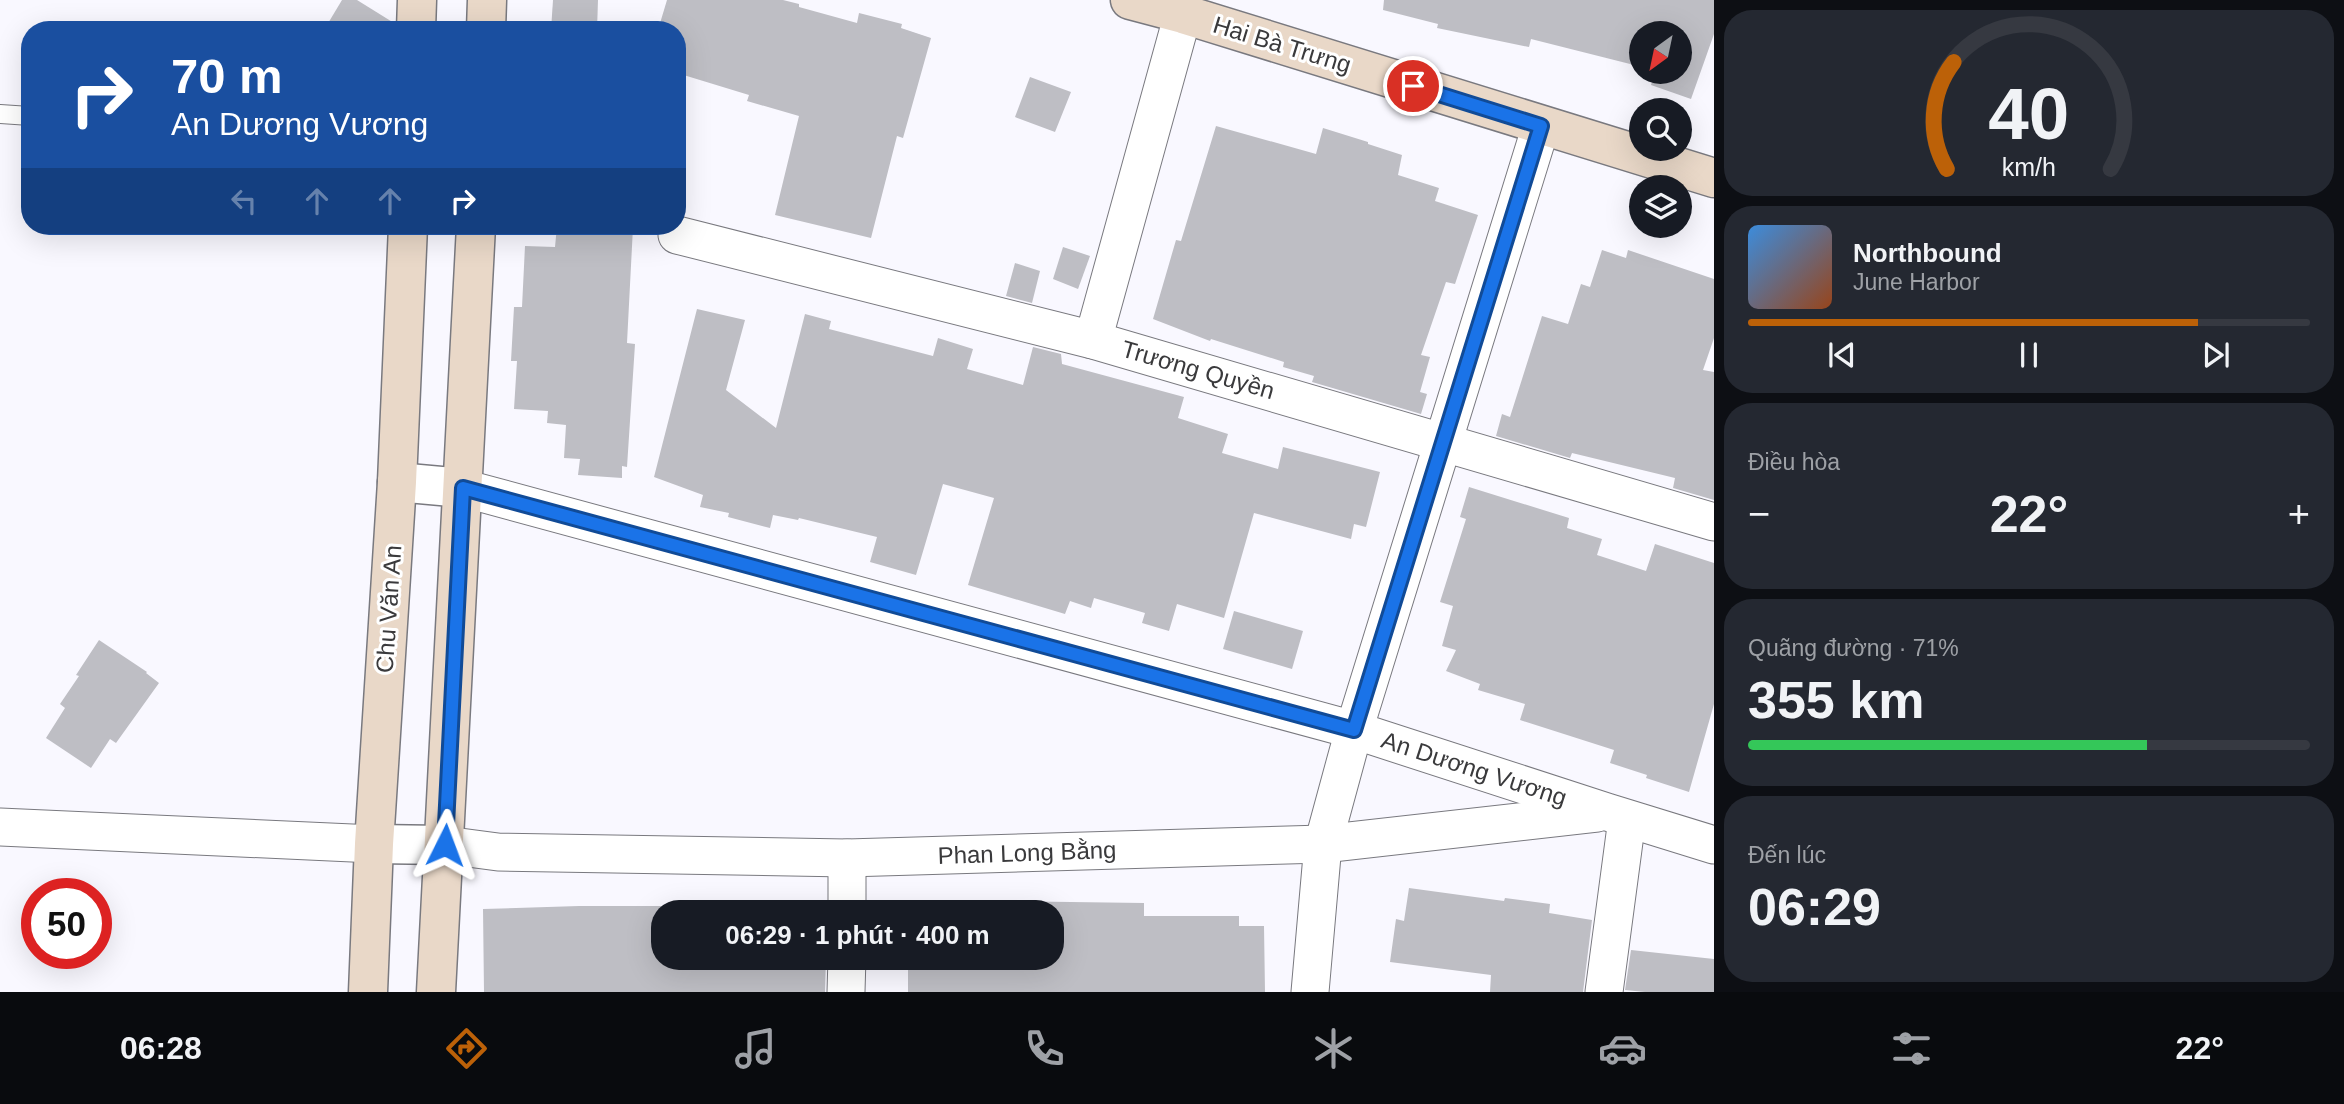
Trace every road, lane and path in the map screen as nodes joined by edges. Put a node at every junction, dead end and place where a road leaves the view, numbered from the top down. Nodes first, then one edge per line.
1 (417, 0) edge
2 (487, 0) edge
3 (1130, 0) edge
4 (1183, 14) junction
5 (416, 21) edge
6 (486, 21) edge
7 (0, 114) edge
8 (21, 115) edge
9 (1541, 126) junction
10 (1714, 178) edge
11 (408, 235) edge
12 (476, 235) edge
13 (677, 235) dead end
14 (1093, 340) junction
15 (1442, 441) junction
16 (397, 482) junction
17 (463, 488) junction
18 (1714, 522) edge
19 (1354, 730) junction
20 (1617, 816) junction
21 (0, 827) edge
22 (374, 844) junction
23 (445, 845) junction
24 (1322, 845) junction
25 (1714, 845) edge
26 (847, 858) junction
27 (847, 900) edge
28 (846, 970) edge
29 (368, 992) edge
30 (436, 992) edge
31 (846, 992) edge
32 (1310, 992) edge
33 (1604, 992) edge

1 - 5 main road
2 - 6 main road
3 - 4 main road, Hai Bà Trưng
4 - 9 main road, Hai Bà Trưng
4 - 14 street
7 - 8 lane
9 - 10 main road, Hai Bà Trưng
9 - 15 street
11 - 16 main road, Chu Văn An
12 - 17 main road
13 - 14 street, Trương Quyền
14 - 15 street, Trương Quyền
15 - 18 street, Trương Quyền
15 - 19 street
16 - 17 street
16 - 22 main road, Chu Văn An
17 - 19 street, An Dương Vương
17 - 23 main road
19 - 20 street, An Dương Vương
19 - 24 street
20 - 24 street, Phan Long Bằng
20 - 25 street, An Dương Vương
20 - 33 street
21 - 22 street
22 - 23 street
22 - 29 main road, Chu Văn An
23 - 26 street, Phan Long Bằng
23 - 30 main road
24 - 26 street, Phan Long Bằng
24 - 32 street
26 - 27 street
28 - 31 street

